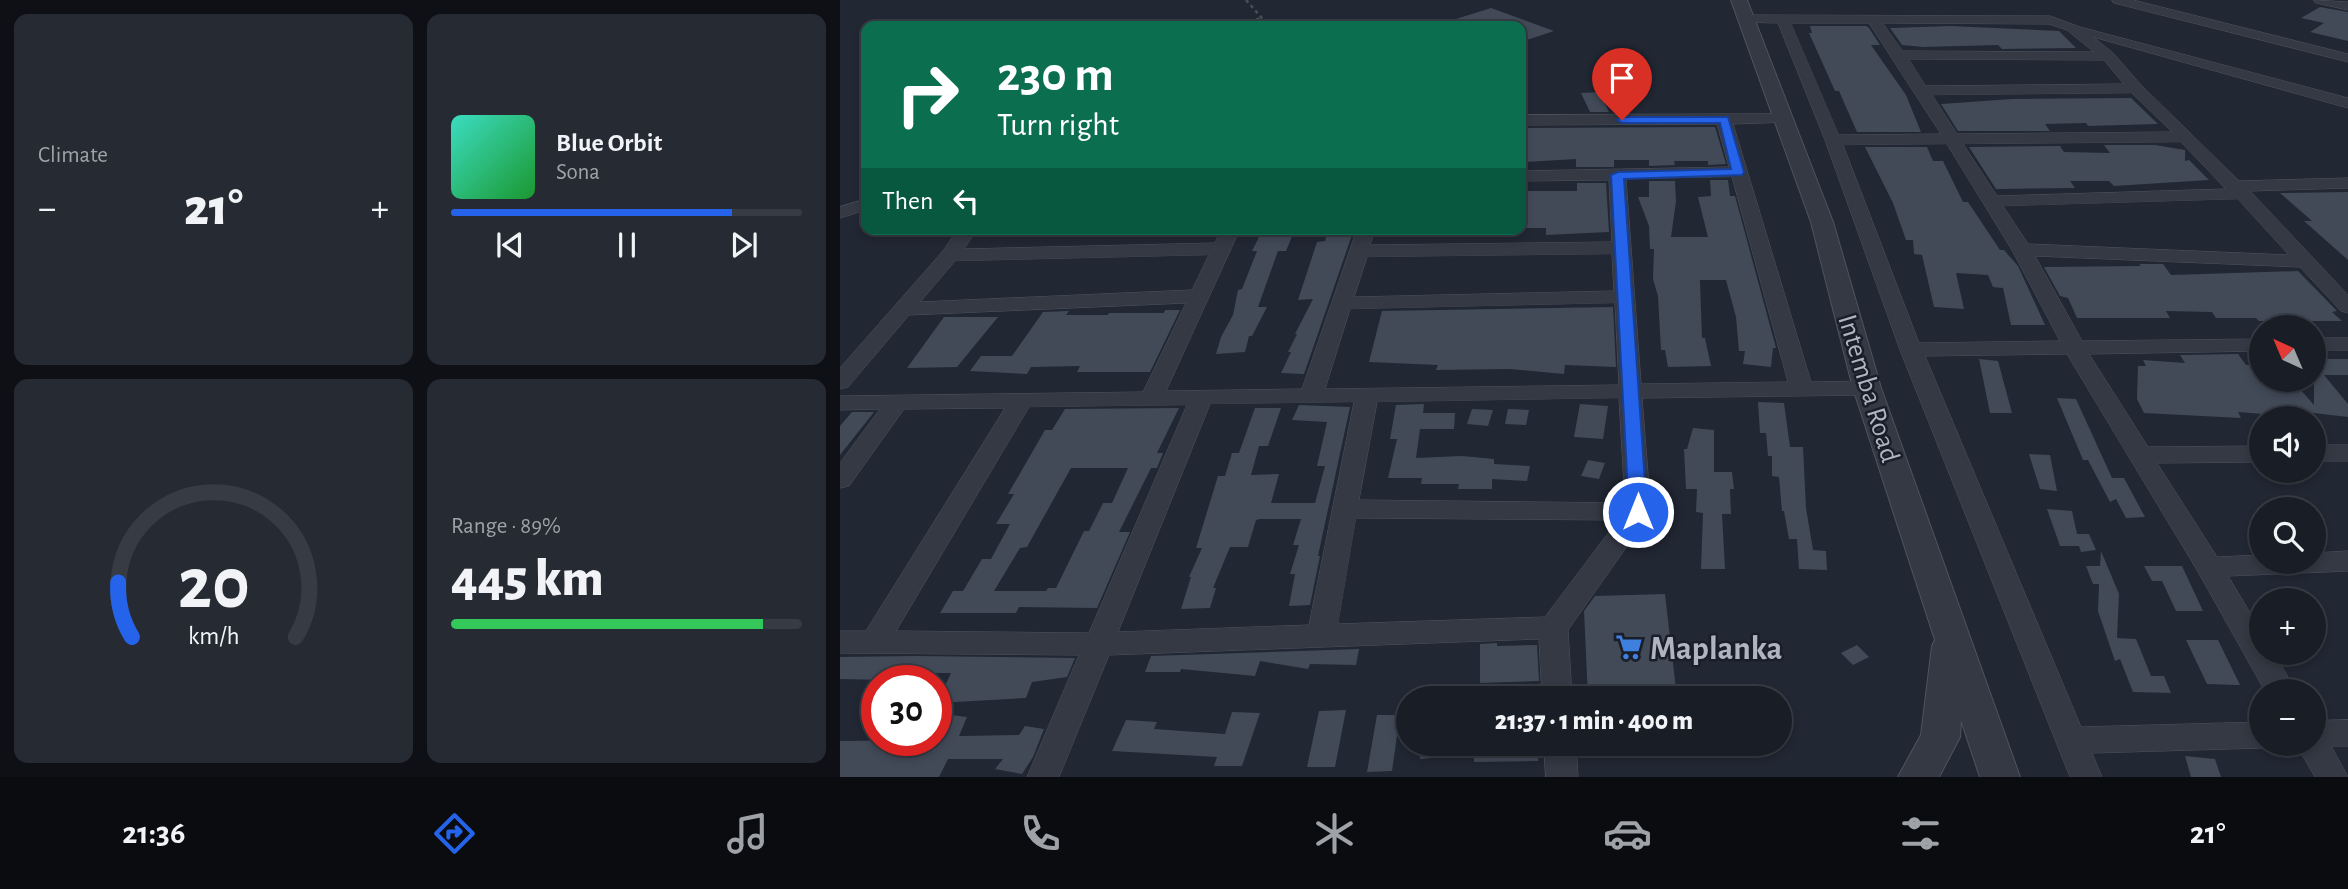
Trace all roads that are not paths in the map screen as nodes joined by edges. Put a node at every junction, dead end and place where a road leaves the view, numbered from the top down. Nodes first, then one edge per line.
1 (2118, 0) edge
2 (2320, 0) edge
3 (2348, 6) edge
4 (1742, 10) edge
5 (1783, 19) junction
6 (1873, 19) junction
7 (2072, 27) junction
8 (1899, 55) junction
9 (2108, 56) junction
10 (2348, 58) edge
11 (2136, 88) junction
12 (1922, 90) junction
13 (2348, 103) edge
14 (1783, 119) junction
15 (1526, 120) edge
16 (1724, 120) junction
17 (2184, 137) junction
18 (1833, 140) junction
19 (1951, 141) junction
20 (1738, 172) junction
21 (1618, 175) junction
22 (1526, 176) edge
23 (2348, 183) edge
24 (2238, 190) junction
25 (1992, 201) junction
26 (861, 206) edge
27 (840, 213) edge
28 (964, 235) edge
29 (1228, 235) edge
30 (1364, 235) edge
31 (1621, 248) junction
32 (1222, 249) junction
33 (2022, 250) junction
34 (1359, 251) junction
35 (950, 255) junction
36 (2304, 261) junction
37 (1201, 296) junction
38 (1626, 297) junction
39 (1342, 303) junction
40 (2348, 307) edge
41 (903, 309) junction
42 (2326, 344) edge
43 (2348, 344) edge
44 (2249, 345) edge
45 (2075, 349) junction
46 (1911, 350) junction
47 (840, 382) edge
48 (1867, 388) junction
49 (1802, 391) junction
50 (1632, 392) junction
51 (1312, 395) junction
52 (1367, 395) junction
53 (1202, 396) junction
54 (1152, 397) junction
55 (1022, 399) junction
56 (840, 403) edge
57 (897, 403) junction
58 (2326, 453) edge
59 (2348, 453) edge
60 (2249, 454) edge
61 (2140, 455) junction
62 (840, 480) edge
63 (1345, 509) junction
64 (1638, 512) junction
65 (2348, 561) edge
66 (2209, 567) junction
67 (1553, 628) junction
68 (1321, 636) junction
69 (1951, 636) junction
70 (874, 641) junction
71 (840, 642) edge
72 (1098, 644) junction
73 (2274, 679) edge
74 (1556, 686) edge
75 (2348, 733) edge
76 (2326, 734) edge
77 (2249, 735) edge
78 (2070, 740) junction
79 (1561, 756) edge
80 (2320, 756) edge
81 (1043, 777) edge
82 (1562, 777) edge
83 (1918, 777) edge
84 (2000, 777) edge
85 (2086, 777) edge
86 (2333, 777) edge

1 - 10 street
2 - 3 street
4 - 5 street
4 - 14 street, Intemba Road
5 - 6 street
5 - 18 street
6 - 7 street
6 - 8 street
7 - 9 street
7 - 13 street
8 - 9 street
8 - 12 street
9 - 11 street
11 - 12 street
11 - 17 street
12 - 19 street
14 - 16 street
14 - 48 street, Intemba Road
15 - 16 street
16 - 20 street
17 - 19 street
17 - 24 street
18 - 19 street
18 - 46 street
19 - 25 street
20 - 21 street
20 - 49 street
21 - 22 street
21 - 31 street
23 - 24 street
24 - 25 street
24 - 36 street
25 - 33 street
26 - 27 street
28 - 35 street
29 - 32 street
30 - 34 street
31 - 34 street
31 - 38 street
32 - 35 street
32 - 37 street
33 - 36 street
33 - 45 street
34 - 39 street
35 - 41 street
36 - 40 street
37 - 41 street
37 - 54 street
38 - 39 street
38 - 50 street
39 - 51 street
41 - 47 street
42 - 43 street
44 - 45 street
45 - 46 street
45 - 61 street
46 - 78 street
48 - 49 street
48 - 69 street, Intemba Road
49 - 50 street
50 - 52 street
50 - 64 street
51 - 52 street
51 - 53 street
52 - 63 street
53 - 54 street
53 - 72 street
54 - 55 street
55 - 57 street
55 - 70 street
56 - 57 street
57 - 62 street
58 - 59 street
60 - 61 street
61 - 66 street
63 - 64 street
63 - 68 street
64 - 67 street
65 - 66 street
66 - 73 street
67 - 68 street
67 - 74 street
68 - 72 street
69 - 83 street
69 - 84 street, Intemba Road
70 - 71 street
70 - 72 street
72 - 81 street
75 - 76 street
77 - 78 street
78 - 85 street
79 - 82 street
80 - 86 street

